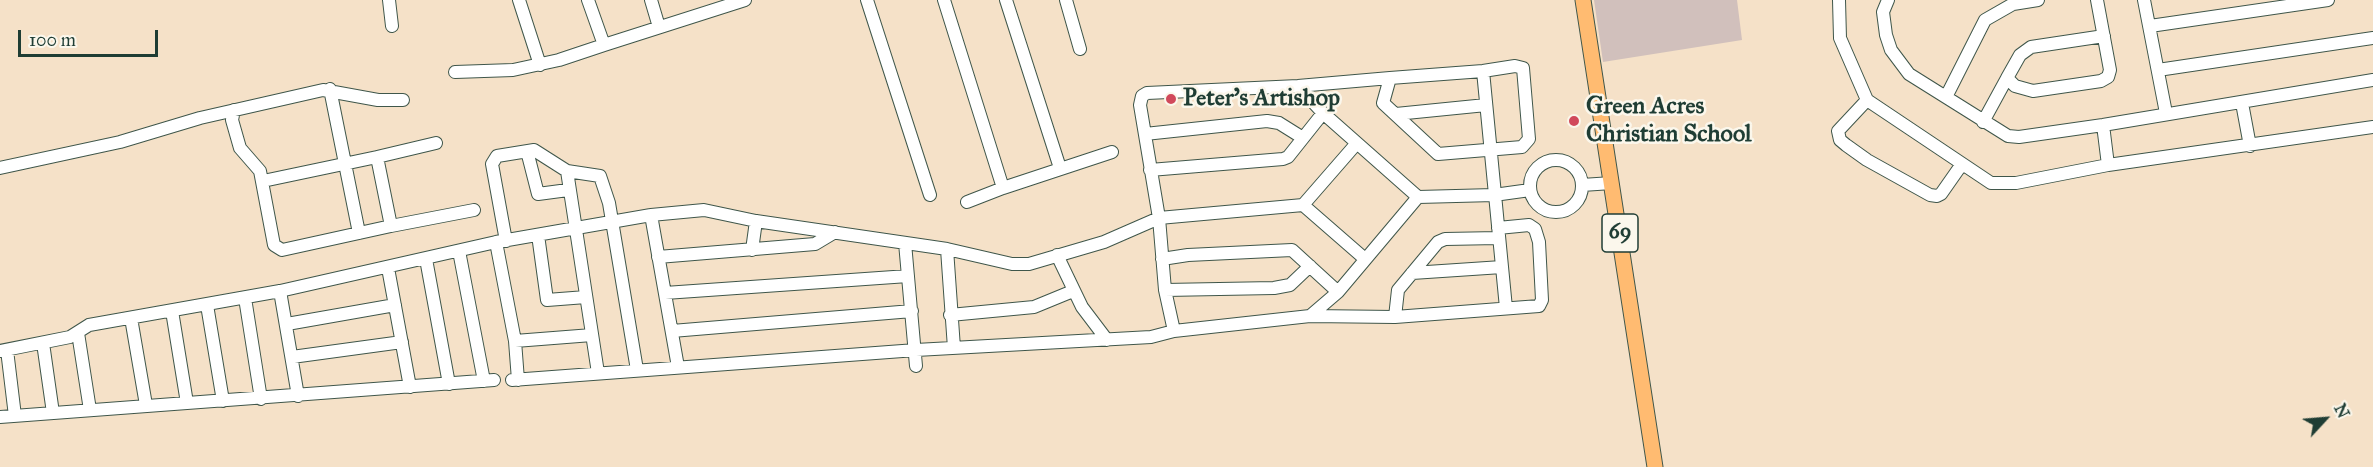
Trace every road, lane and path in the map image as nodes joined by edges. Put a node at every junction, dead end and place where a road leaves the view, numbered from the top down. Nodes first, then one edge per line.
1 (388, 0) edge
2 (519, 0) edge
3 (588, 0) edge
4 (651, 0) edge
5 (744, 0) edge
6 (867, 0) edge
7 (944, 0) edge
8 (1006, 0) edge
9 (1066, 0) edge
10 (1583, 0) edge
11 (1839, 0) edge
12 (1888, 0) edge
13 (2038, 0) edge
14 (2097, 0) edge
15 (2144, 0) edge
16 (2328, 0) edge
17 (726, 3) edge
18 (392, 26) dead end
19 (2150, 26) junction
20 (659, 27) junction
21 (2104, 36) junction
22 (2373, 38) edge
23 (604, 45) junction
24 (1080, 49) dead end
25 (540, 64) junction
26 (2158, 70) junction
27 (1484, 71) junction
28 (455, 72) dead end
29 (1390, 78) junction
30 (2007, 78) junction
31 (2373, 80) edge
32 (1298, 86) junction
33 (330, 89) junction
34 (1946, 97) junction
35 (403, 100) dead end
36 (1867, 100) junction
37 (2241, 103) junction
38 (1486, 105) junction
39 (234, 110) junction
40 (1323, 113) junction
41 (2166, 113) junction
42 (1396, 114) junction
43 (1983, 122) junction
44 (2103, 125) junction
45 (2373, 127) edge
46 (1145, 134) junction
47 (1303, 138) junction
48 (436, 143) dead end
49 (1357, 143) junction
50 (2250, 146) junction
51 (1490, 148) junction
52 (527, 151) junction
53 (1112, 152) dead end
54 (377, 157) junction
55 (345, 164) junction
56 (1962, 164) junction
57 (2108, 165) junction
58 (0, 168) edge
59 (1060, 168) junction
60 (1150, 170) junction
61 (567, 171) junction
62 (263, 181) junction
63 (1612, 183) junction
64 (1582, 185) junction
65 (1003, 188) junction
66 (568, 190) junction
67 (1530, 190) junction
68 (930, 195) dead end
69 (1494, 195) junction
70 (1418, 197) junction
71 (967, 202) dead end
72 (1303, 205) junction
73 (474, 210) dead end
74 (651, 215) junction
75 (1159, 218) junction
76 (756, 221) junction
77 (612, 223) junction
78 (391, 226) junction
79 (574, 229) junction
80 (836, 232) junction
81 (358, 233) junction
82 (1498, 233) junction
83 (538, 235) junction
84 (501, 242) junction
85 (905, 243) junction
86 (947, 249) junction
87 (752, 250) junction
88 (459, 251) junction
89 (1057, 255) junction
90 (658, 257) junction
91 (426, 259) junction
92 (1162, 259) junction
93 (1365, 260) junction
94 (1310, 266) junction
95 (1502, 267) junction
96 (388, 268) junction
97 (1412, 273) junction
98 (908, 276) junction
99 (1165, 290) junction
100 (280, 291) junction
101 (1073, 291) junction
102 (1338, 292) junction
103 (665, 293) junction
104 (586, 297) junction
105 (245, 298) junction
106 (207, 305) junction
107 (395, 305) junction
108 (1506, 308) junction
109 (912, 310) junction
110 (172, 311) junction
111 (950, 315) junction
112 (1310, 316) junction
113 (1395, 317) junction
114 (131, 318) junction
115 (287, 324) junction
116 (672, 331) junction
117 (1174, 331) junction
118 (78, 333) junction
119 (592, 335) junction
120 (1107, 340) junction
121 (515, 341) junction
122 (402, 342) junction
123 (43, 344) junction
124 (954, 348) junction
125 (3, 350) edge
126 (916, 350) junction
127 (292, 357) junction
128 (916, 366) dead end
129 (678, 367) junction
130 (637, 370) junction
131 (598, 373) junction
132 (449, 384) junction
133 (410, 387) junction
134 (298, 396) junction
135 (261, 399) junction
136 (223, 401) junction
137 (187, 403) junction
138 (146, 405) junction
139 (90, 410) junction
140 (52, 413) junction
141 (15, 416) junction
142 (0, 417) edge
143 (1655, 467) edge

1 - 18 street
2 - 25 street
3 - 23 street
4 - 20 street
5 - 17 street
6 - 68 street
7 - 65 street
8 - 59 street
9 - 24 street
10 - 63 main road, 69
11 - 36 street
12 - 34 street
13 - 34 street
14 - 21 street
15 - 19 street
16 - 19 street
17 - 20 street
19 - 26 street
20 - 23 street
21 - 30 street
21 - 30 street
22 - 26 street
23 - 25 street
25 - 28 street
26 - 41 street
27 - 29 street
27 - 38 street
27 - 51 street
29 - 32 street
29 - 42 street
30 - 43 street
31 - 37 street
32 - 40 street
32 - 46 street
33 - 35 street
33 - 39 street
33 - 55 street
34 - 43 street
36 - 56 street
36 - 56 street
37 - 41 street
37 - 50 street
38 - 42 street
38 - 51 street
39 - 58 street
39 - 62 street
40 - 47 street
40 - 49 street
41 - 44 street
42 - 51 street
43 - 44 street
44 - 57 street
45 - 50 street
46 - 47 street
46 - 60 street
47 - 60 street
48 - 54 street
49 - 70 street
49 - 72 street
50 - 57 street
51 - 69 street
52 - 61 street
52 - 66 street
52 - 84 street
53 - 59 street
54 - 55 street
54 - 78 street
55 - 62 street
55 - 81 street
56 - 57 street
59 - 65 street
60 - 75 street
61 - 66 street
61 - 77 street
62 - 81 street
63 - 64 street
63 - 143 main road, 69
64 - 67 street
64 - 67 street
65 - 71 street
66 - 79 street
67 - 69 street
69 - 70 street
69 - 82 street
70 - 93 street
72 - 75 street
72 - 93 street
73 - 78 street
74 - 76 street
74 - 77 street
74 - 90 street
75 - 89 street
75 - 92 street
76 - 80 street
76 - 87 street
77 - 79 street
77 - 130 street
78 - 81 street
79 - 83 street
79 - 104 street
80 - 85 street
80 - 87 street
82 - 95 street
82 - 97 street
82 - 108 street
83 - 84 street
83 - 104 street
84 - 88 street
84 - 121 street
85 - 86 street
85 - 98 street
86 - 89 street
86 - 111 street
87 - 90 street
88 - 91 street
88 - 132 street
89 - 101 street
90 - 103 street
91 - 96 street
91 - 132 street
92 - 94 street
92 - 99 street
93 - 102 street
94 - 99 street
94 - 102 street
95 - 97 street
95 - 108 street
96 - 100 street
96 - 107 street
97 - 113 street
98 - 103 street
98 - 109 street
99 - 117 street
100 - 105 street
100 - 115 street
101 - 111 street
101 - 120 street
102 - 112 street
103 - 116 street
104 - 119 street
105 - 106 street
105 - 135 street
106 - 110 street
106 - 136 street
107 - 115 street
107 - 122 street
108 - 113 street
109 - 116 street
109 - 126 street
110 - 114 street
110 - 137 street
111 - 124 street
112 - 113 street
112 - 117 street
114 - 118 street
114 - 138 street
115 - 127 street
116 - 129 street
117 - 120 street
118 - 123 street
118 - 139 street
119 - 121 street
119 - 131 street
120 - 124 street
121 - 131 street
122 - 127 street
122 - 133 street
123 - 125 street
123 - 140 street
124 - 126 street
125 - 141 street
126 - 128 street
126 - 129 street
127 - 134 street
129 - 130 street
130 - 131 street
132 - 133 street
133 - 134 street
134 - 135 street
135 - 136 street
136 - 137 street
137 - 138 street
138 - 139 street
139 - 140 street
140 - 141 street
141 - 142 street

